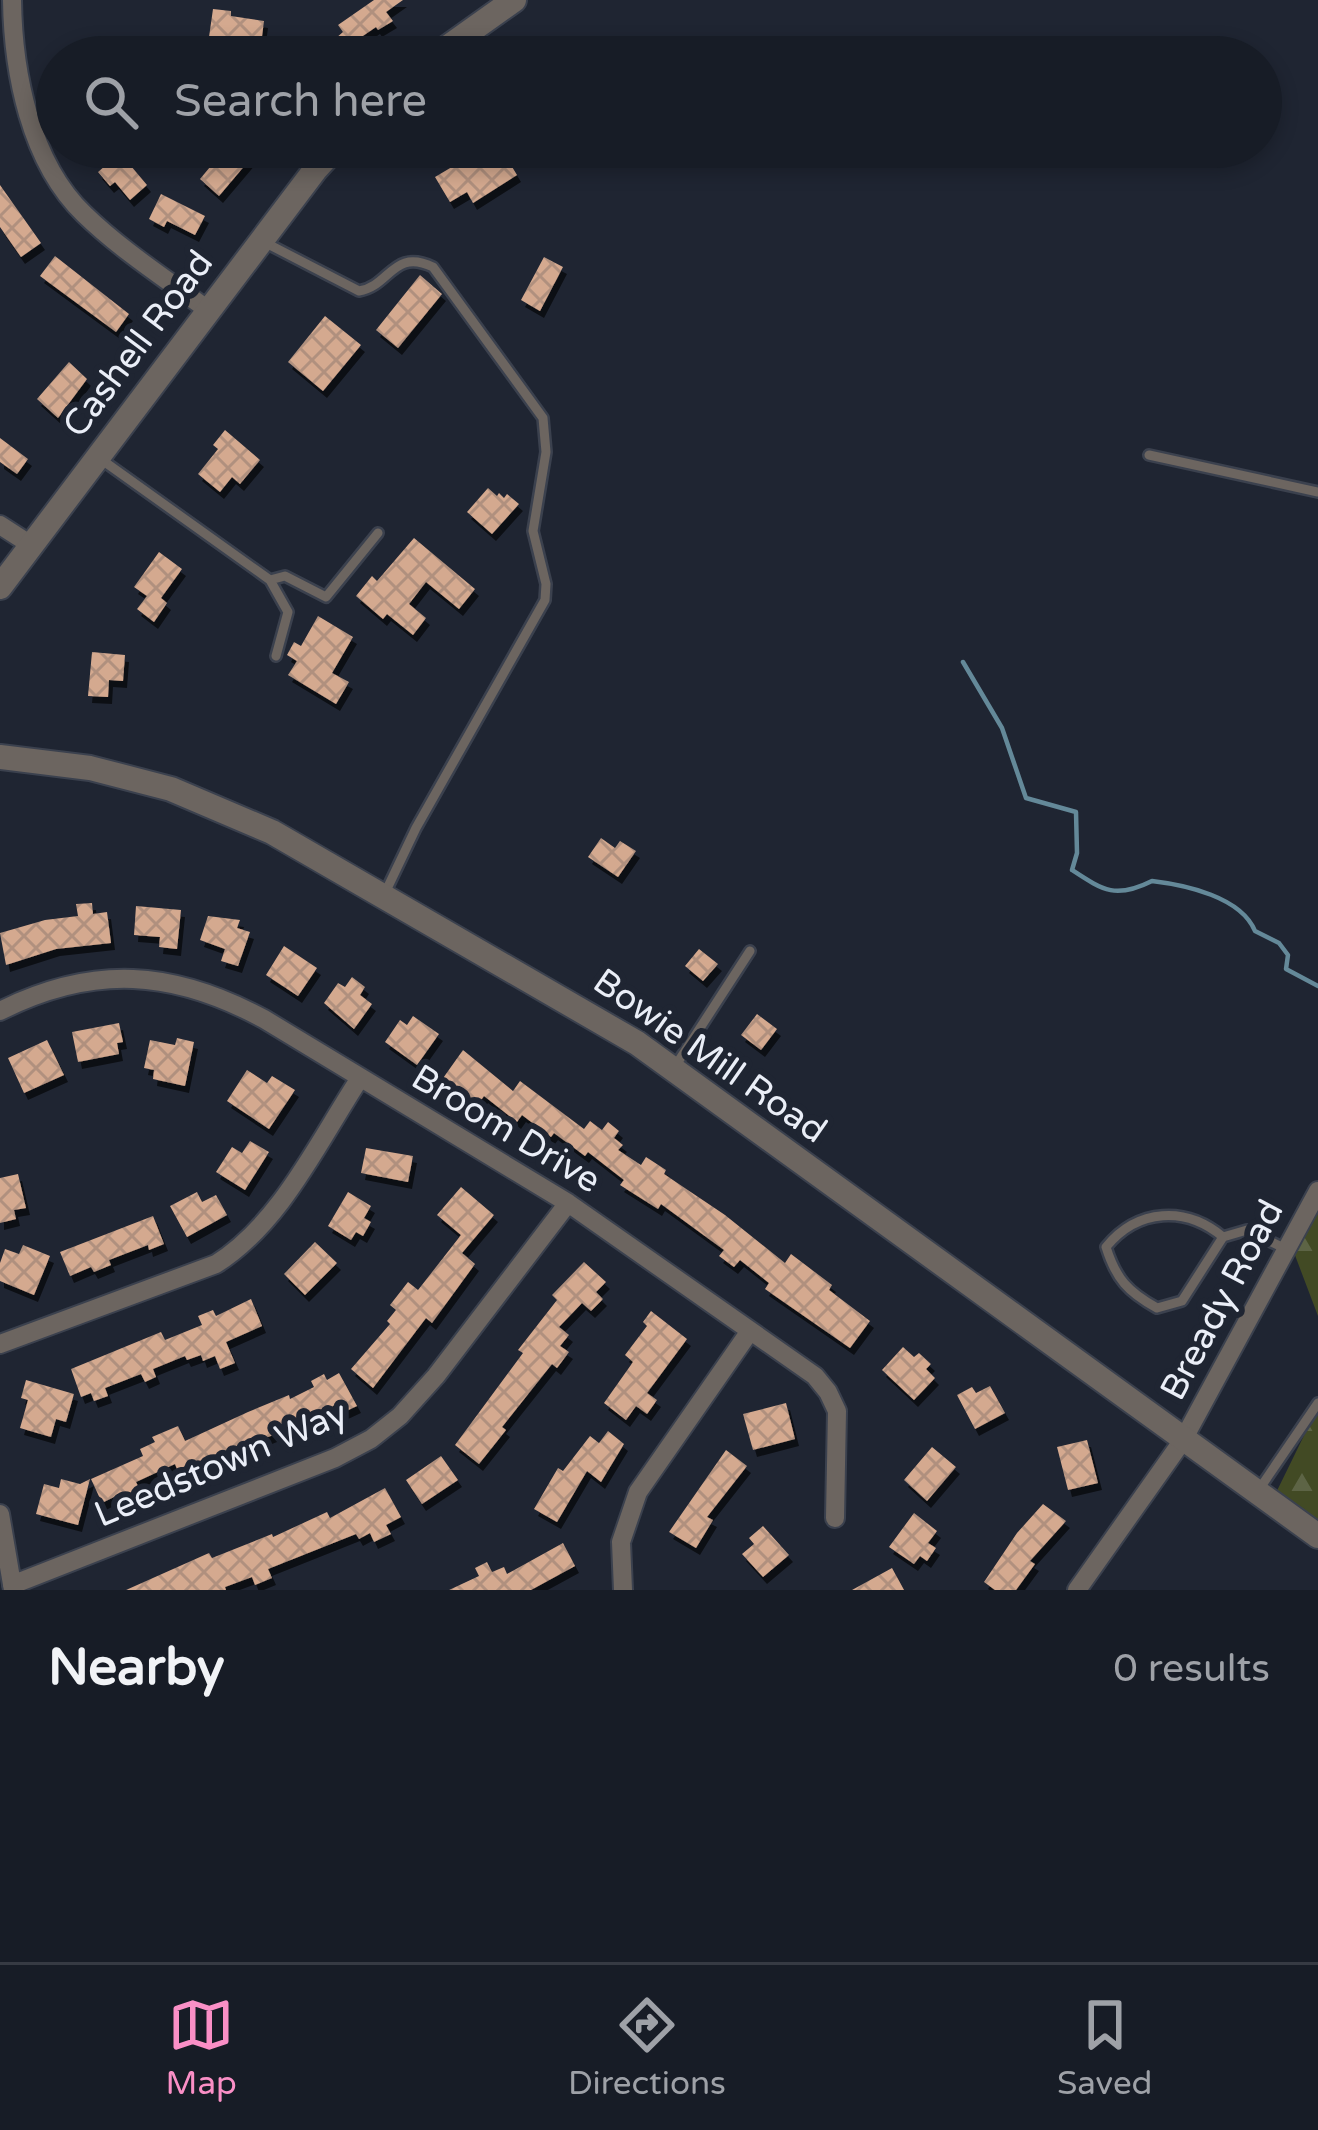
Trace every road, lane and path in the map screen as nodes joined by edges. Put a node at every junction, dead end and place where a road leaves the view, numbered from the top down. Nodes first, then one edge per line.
1 (11, 0) edge
2 (514, 0) edge
3 (6, 31) edge
4 (463, 36) edge
5 (36, 138) edge
6 (52, 168) edge
7 (320, 168) edge
8 (261, 241) junction
9 (208, 310) junction
10 (1149, 455) dead end
11 (98, 457) junction
12 (1318, 493) edge
13 (0, 524) edge
14 (378, 533) dead end
15 (31, 545) junction
16 (270, 580) junction
17 (0, 587) edge
18 (276, 656) dead end
19 (0, 757) edge
20 (384, 896) junction
21 (750, 951) dead end
22 (0, 1011) edge
23 (673, 1069) junction
24 (360, 1078) junction
25 (1318, 1191) edge
26 (568, 1203) junction
27 (1223, 1238) junction
28 (1286, 1250) junction
29 (750, 1330) junction
30 (0, 1344) edge
31 (1318, 1403) edge
32 (1183, 1440) junction
33 (1257, 1493) junction
34 (0, 1514) edge
35 (835, 1518) dead end
36 (1318, 1537) edge
37 (12, 1588) edge
38 (623, 1590) edge
39 (1077, 1590) edge

1 - 3 street
2 - 4 street
3 - 5 street
6 - 9 street
7 - 8 street, Cashell Road
8 - 9 street, Cashell Road
8 - 20 lane
9 - 11 street, Cashell Road
10 - 12 lane
11 - 15 street, Cashell Road
11 - 16 lane
13 - 15 street
14 - 16 lane
15 - 17 street, Cashell Road
16 - 18 lane
19 - 20 street, Bowie Mill Road
20 - 23 street, Bowie Mill Road
21 - 23 lane
22 - 24 street, Broom Drive
23 - 32 street, Bowie Mill Road
24 - 26 street, Broom Drive
24 - 30 street
25 - 28 street, Bready Road
26 - 29 street, Broom Drive
26 - 37 street, Leedstown Way
27 - 27 lane
27 - 28 lane
28 - 32 street, Bready Road
29 - 35 street, Broom Drive
29 - 38 street
31 - 33 lane
32 - 33 street, Bowie Mill Road
32 - 39 street, Bready Road
33 - 36 street, Bowie Mill Road
34 - 37 street

